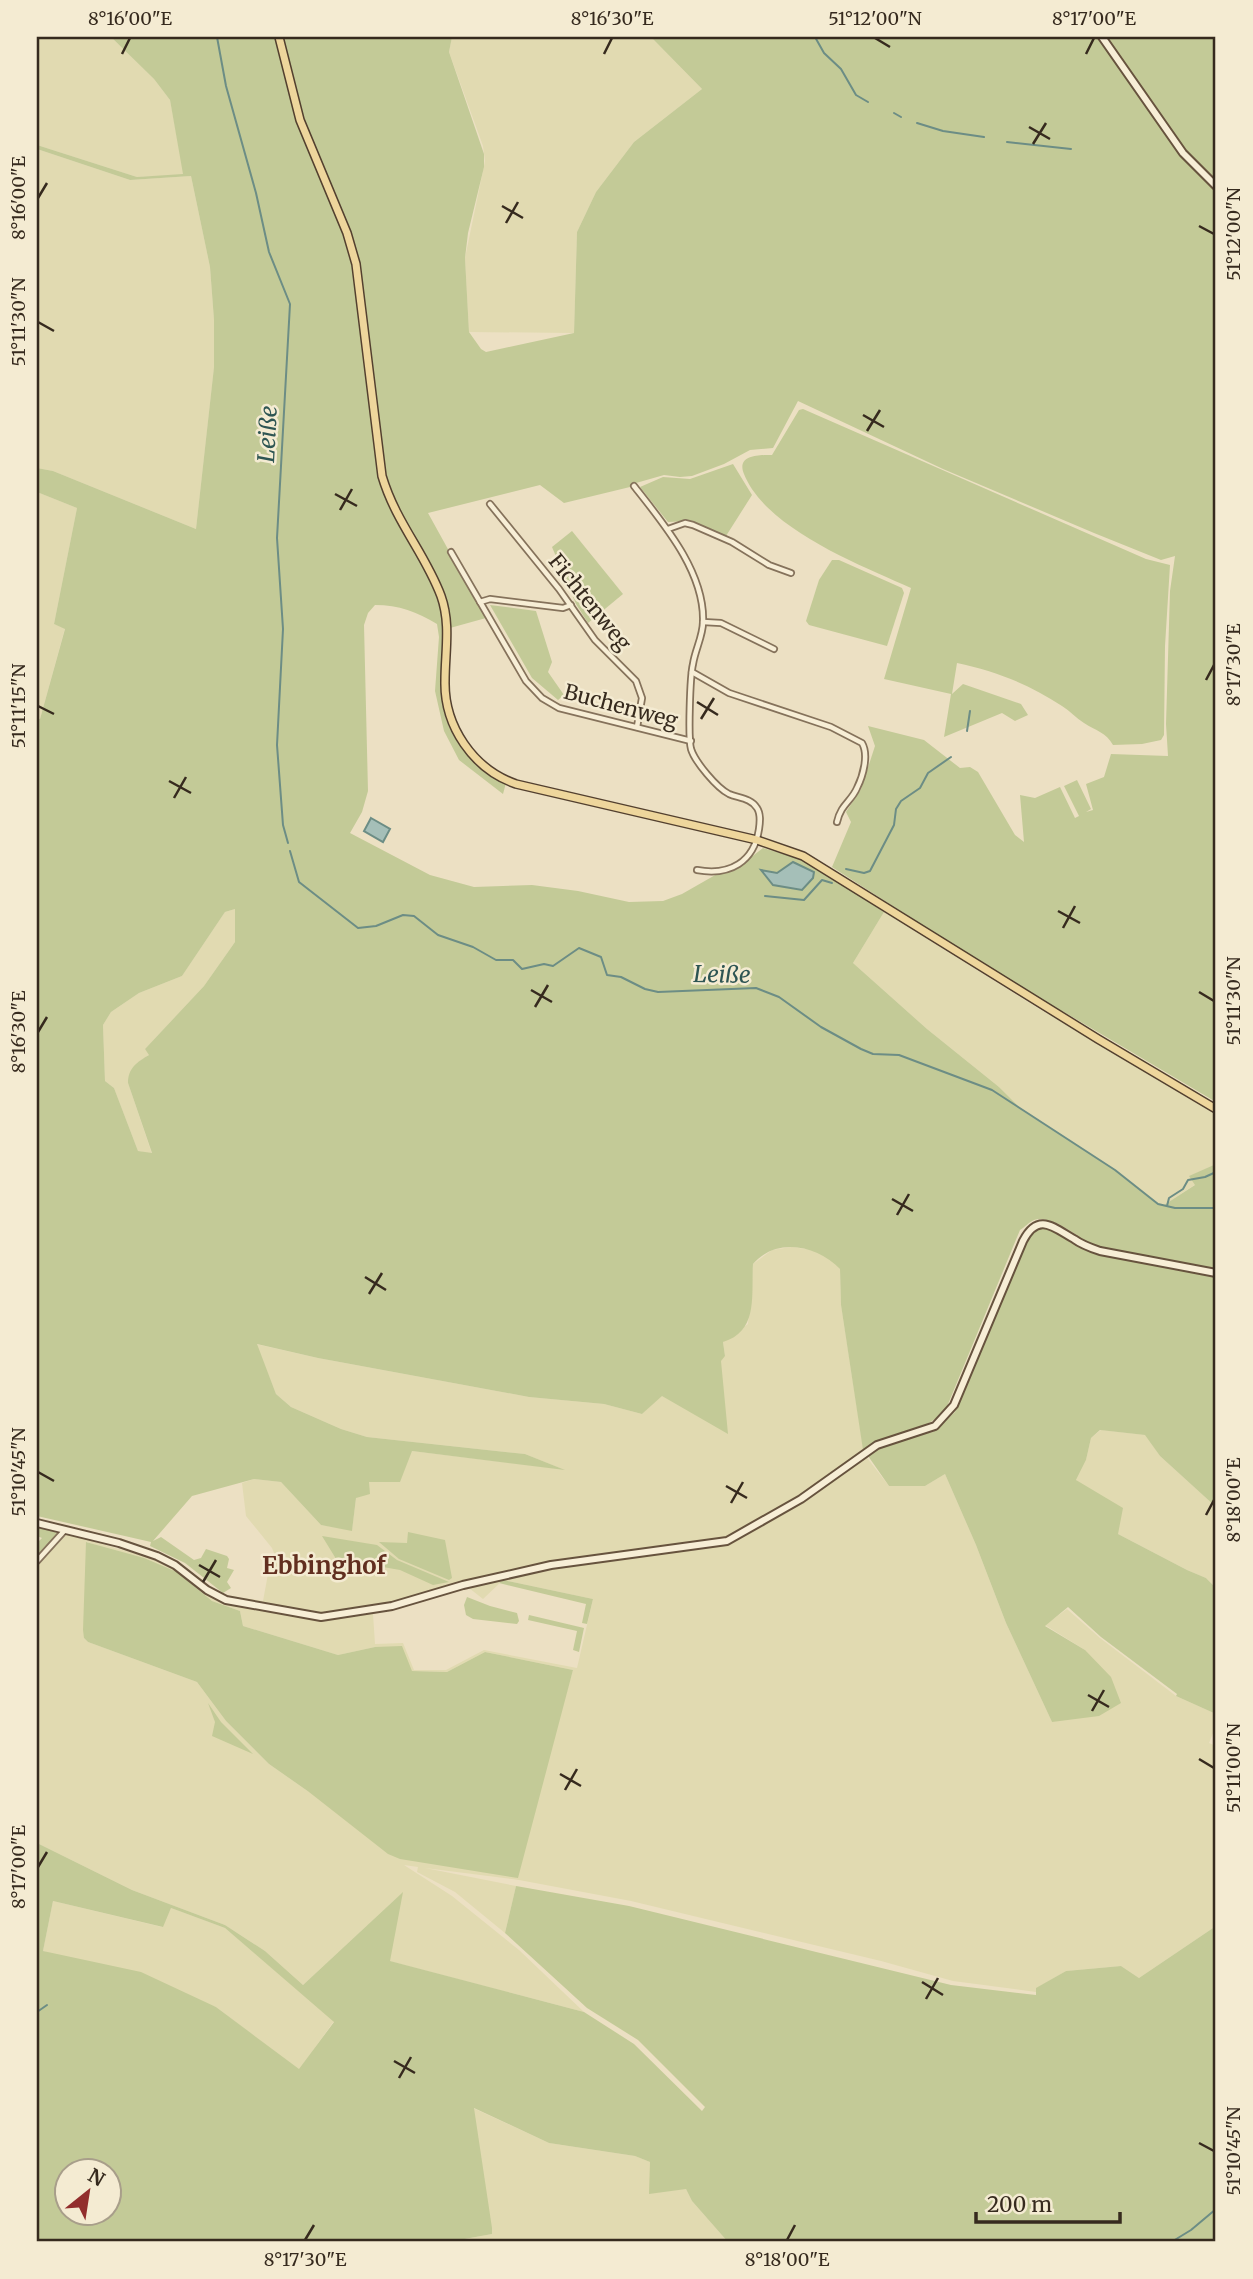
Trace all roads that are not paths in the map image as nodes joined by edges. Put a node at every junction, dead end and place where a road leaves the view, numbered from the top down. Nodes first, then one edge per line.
1 (279, 37) edge
2 (1102, 37) edge
3 (1216, 186) edge
4 (634, 486) dead end
5 (490, 504) dead end
6 (668, 529) junction
7 (451, 552) dead end
8 (791, 573) dead end
9 (480, 602) junction
10 (571, 605) junction
11 (703, 622) junction
12 (774, 649) dead end
13 (691, 671) junction
14 (637, 727) junction
15 (691, 741) junction
16 (837, 822) dead end
17 (757, 840) junction
18 (697, 870) dead end
19 (1216, 1109) edge
20 (1216, 1273) edge
21 (37, 1523) edge
22 (65, 1530) junction
23 (37, 1561) edge

1 - 17 main road
2 - 3 street
4 - 6 street
5 - 10 street, Fichtenweg
6 - 8 street
6 - 11 street
7 - 9 street, Buchenweg
9 - 10 street
9 - 14 street, Buchenweg
10 - 14 street, Fichtenweg
11 - 12 street
11 - 13 street
13 - 15 street
13 - 16 street
14 - 15 street, Buchenweg
15 - 17 street, Buchenweg
17 - 18 street
17 - 19 main road
20 - 22 street
21 - 22 street
22 - 23 street

